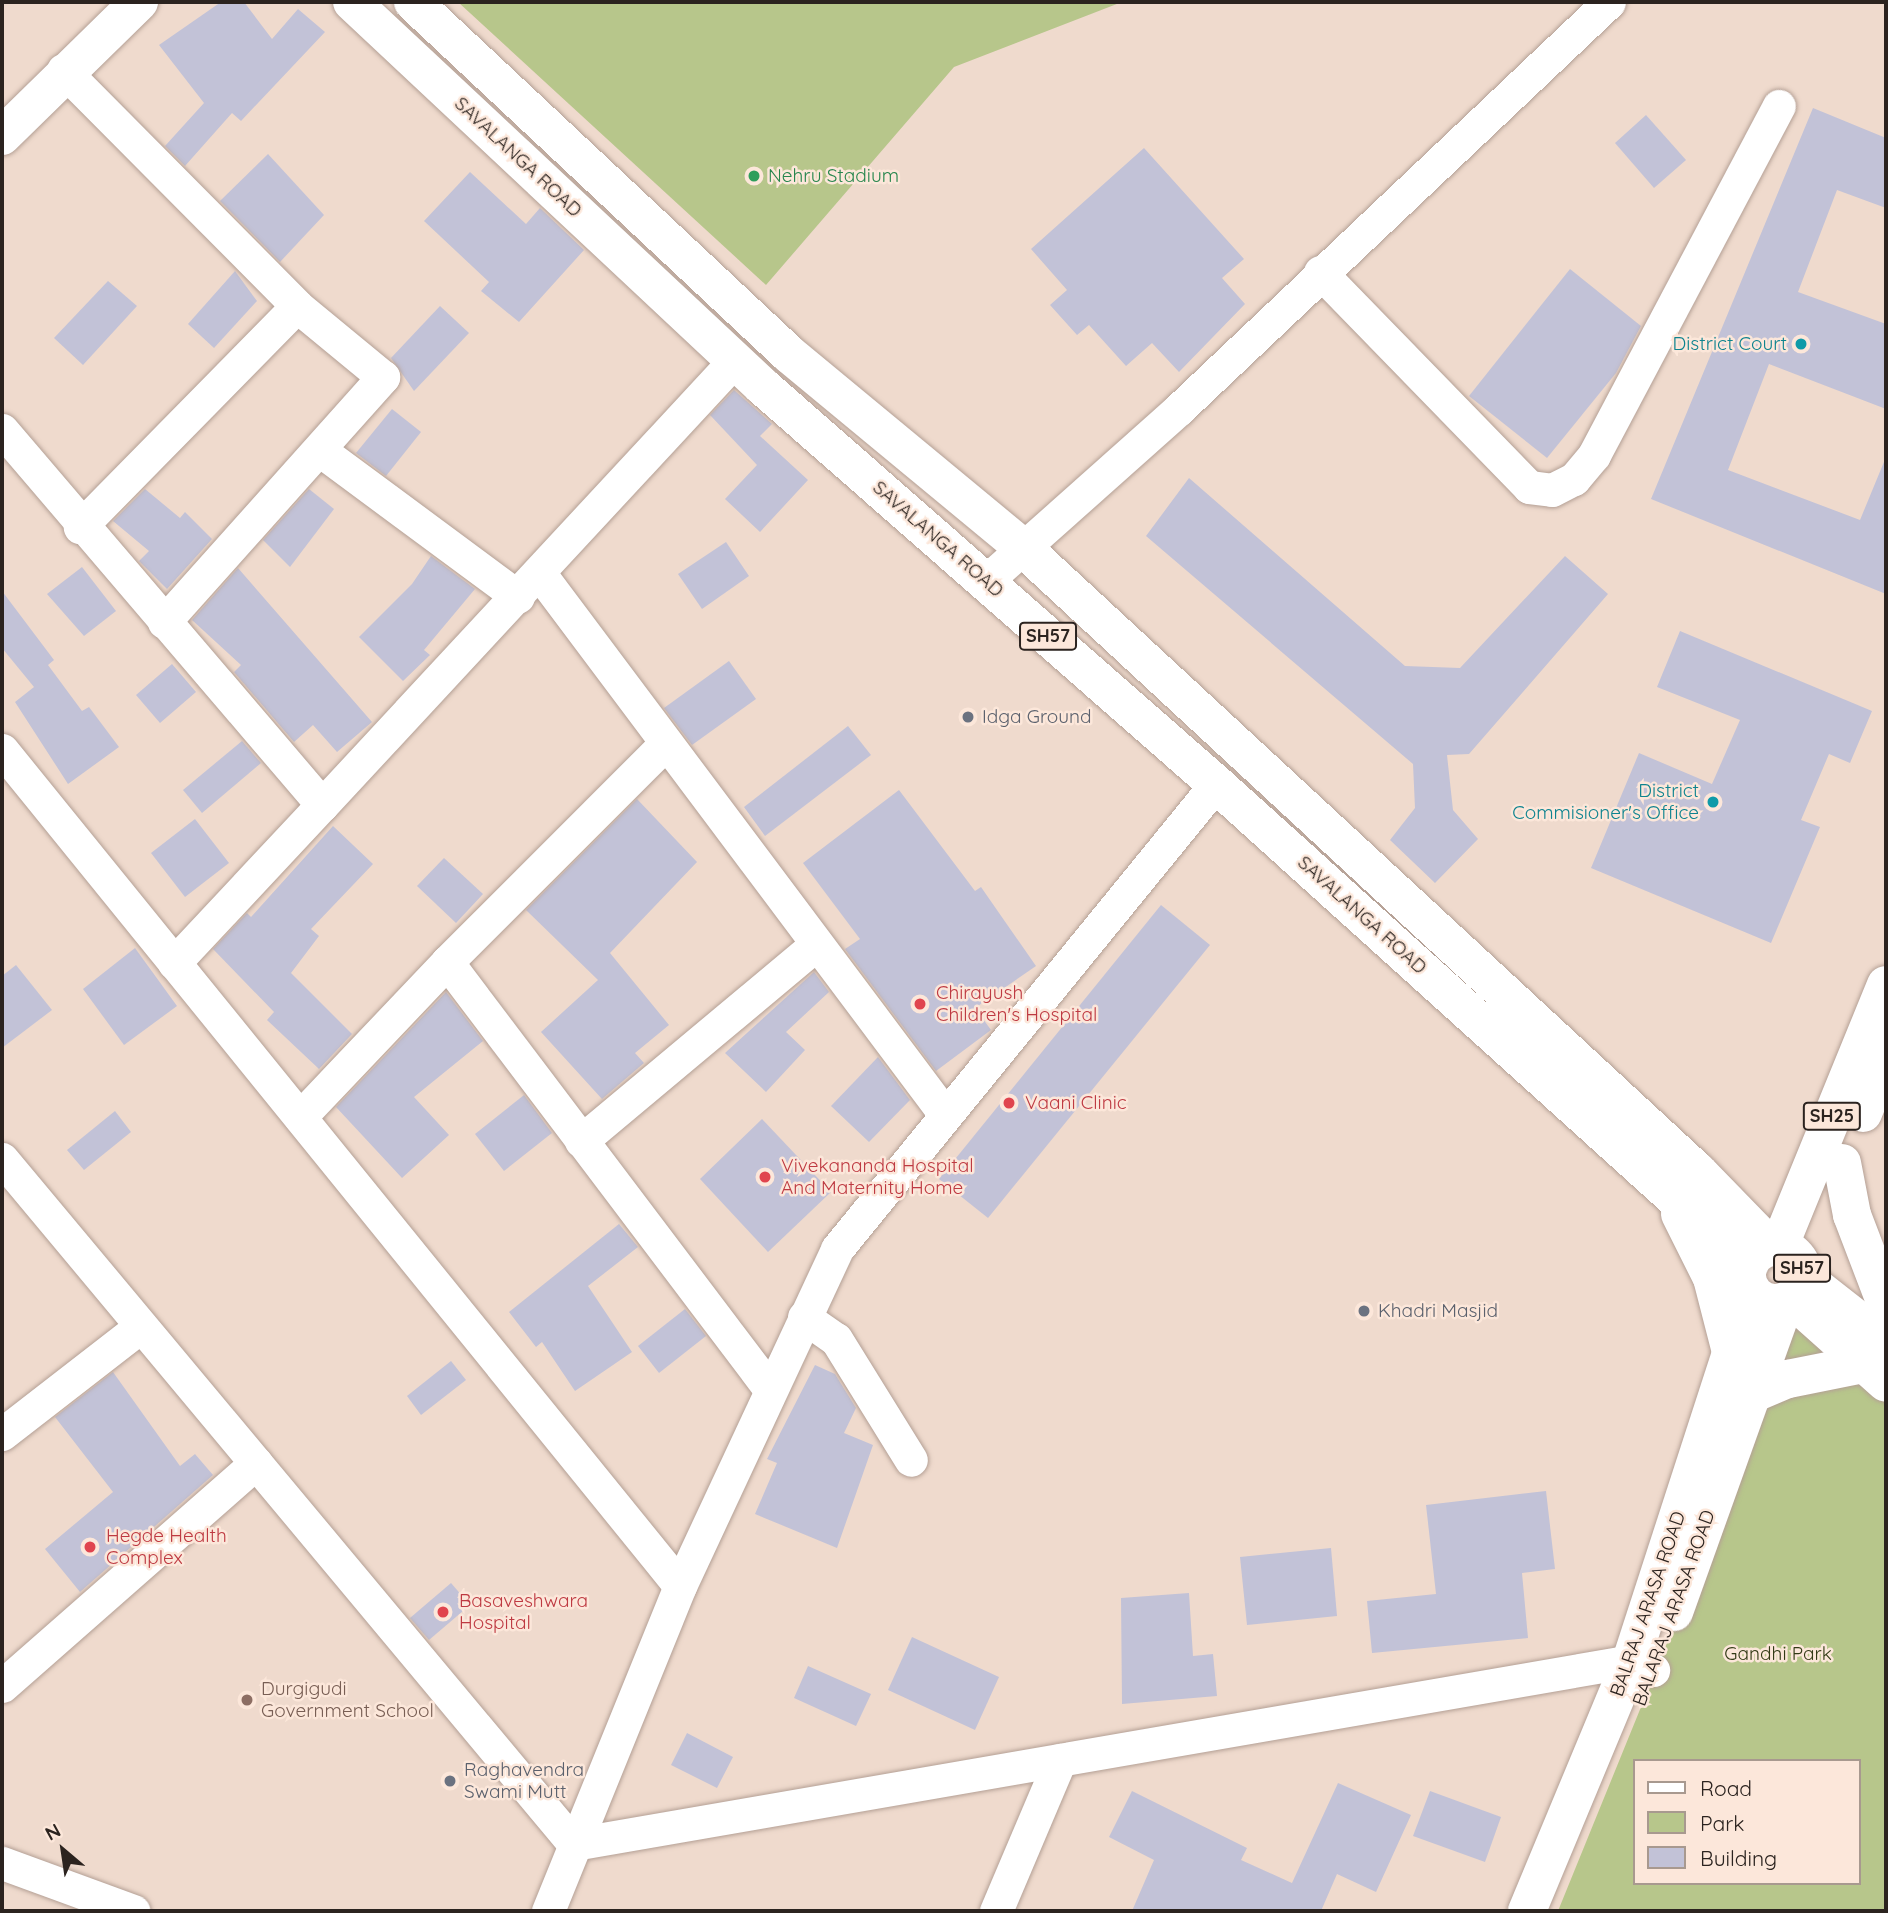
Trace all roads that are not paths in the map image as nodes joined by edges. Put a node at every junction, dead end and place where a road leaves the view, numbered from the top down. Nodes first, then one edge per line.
1 (139, 2) edge
2 (352, 2) edge
3 (413, 2) edge
4 (1609, 2) edge
5 (63, 71) junction
6 (1779, 106) dead end
7 (2, 136) edge
8 (1320, 272) junction
9 (296, 306) junction
10 (734, 360) junction
11 (2, 430) edge
12 (321, 452) junction
13 (80, 527) junction
14 (1021, 546) junction
15 (986, 581) junction
16 (529, 586) junction
17 (164, 622) junction
18 (666, 743) junction
19 (2, 750) edge
20 (1216, 783) junction
21 (322, 805) junction
22 (817, 944) junction
23 (447, 962) junction
24 (174, 963) junction
25 (1886, 985) edge
26 (1886, 1057) edge
27 (944, 1114) junction
28 (300, 1117) junction
29 (581, 1141) junction
30 (2, 1159) edge
31 (1842, 1163) junction
32 (1663, 1187) junction
33 (1779, 1274) junction
34 (1886, 1304) edge
35 (804, 1317) junction
36 (140, 1327) junction
37 (1731, 1352) junction
38 (1879, 1363) edge
39 (769, 1388) junction
40 (1752, 1394) junction
41 (2, 1434) edge
42 (911, 1460) dead end
43 (256, 1463) junction
44 (680, 1586) junction
45 (1642, 1666) junction
46 (2, 1686) edge
47 (1060, 1760) junction
48 (574, 1844) junction
49 (2, 1863) edge
50 (90, 1904) edge
51 (133, 1911) edge
52 (548, 1911) edge
53 (996, 1911) edge
54 (1527, 1911) edge
55 (1552, 1911) edge

1 - 5 main road
2 - 10 main road, SAVALANGA ROAD / SH57
3 - 14 main road, SAVALANGA ROAD / SH57
4 - 8 street
5 - 7 main road
5 - 9 street
6 - 8 street
8 - 14 street
9 - 12 street
9 - 13 street
10 - 15 main road, SAVALANGA ROAD / SH57
10 - 16 street
11 - 13 street
12 - 16 street
12 - 17 street
13 - 17 street
14 - 15 street
14 - 33 main road, SAVALANGA ROAD / SH57
15 - 20 main road, SAVALANGA ROAD / SH57
16 - 18 street
16 - 21 street
17 - 21 street
18 - 22 street
18 - 23 street
19 - 24 street
20 - 27 street
20 - 32 main road, SAVALANGA ROAD / SH57
21 - 24 street
22 - 27 street
22 - 29 street
23 - 28 street
23 - 29 street
24 - 28 street
25 - 33 main road, BALARAJ ARASA ROAD / SH25
26 - 31 main road, BALARAJ ARASA ROAD / SH25
27 - 35 street
28 - 44 street
29 - 39 street
30 - 36 street
31 - 33 main road, BALARAJ ARASA ROAD / SH25
31 - 34 main road
32 - 33 main road, SAVALANGA ROAD / SH57
32 - 37 main road
33 - 37 main road, BALRAJ ARASA ROAD
33 - 38 main road, SAVALANGA ROAD / SH57
33 - 40 main road, BALARAJ ARASA ROAD
35 - 39 street
35 - 42 street
36 - 41 street
36 - 43 street
37 - 45 main road, BALRAJ ARASA ROAD
38 - 40 main road
39 - 44 street
40 - 45 main road, BALARAJ ARASA ROAD
43 - 46 street
43 - 48 street
44 - 48 street
45 - 47 street
45 - 54 main road, BALRAJ ARASA ROAD
45 - 55 main road, BALARAJ ARASA ROAD
47 - 48 street
47 - 53 street
48 - 52 street
49 - 50 street
50 - 51 street

